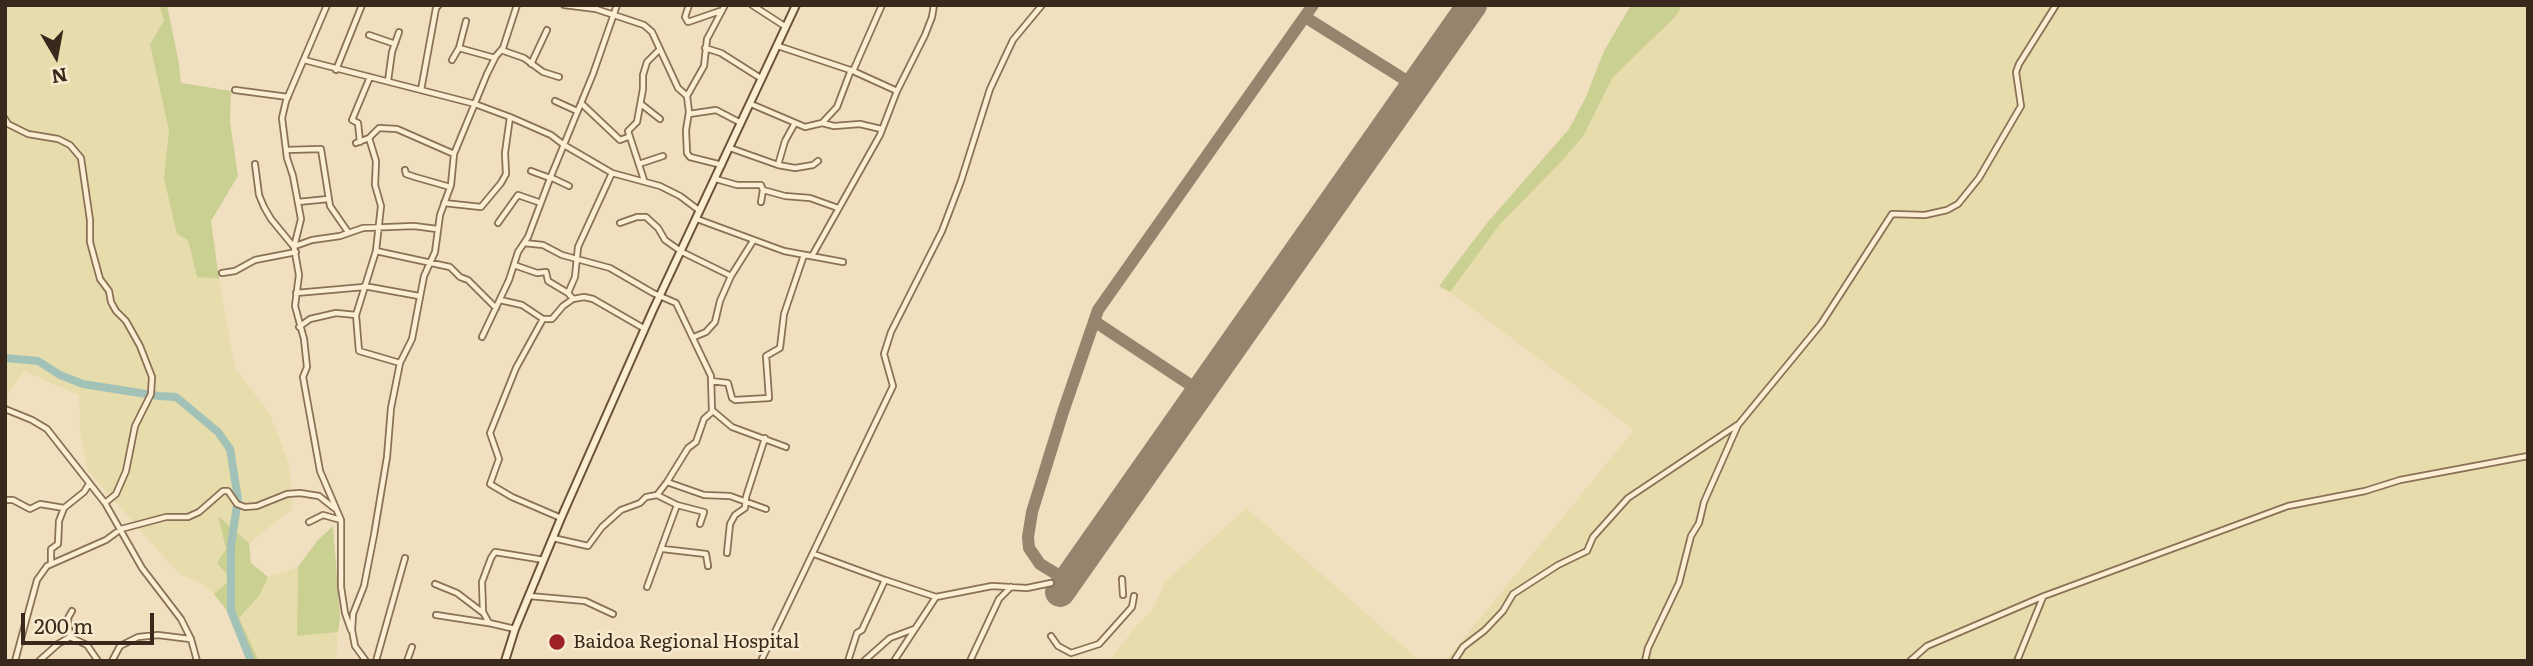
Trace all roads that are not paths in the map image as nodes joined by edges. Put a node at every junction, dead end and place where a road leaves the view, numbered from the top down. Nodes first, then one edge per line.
1 (327, 5) edge
2 (362, 5) edge
3 (439, 5) edge
4 (517, 5) edge
5 (564, 5) edge
6 (617, 5) edge
7 (689, 5) edge
8 (725, 5) edge
9 (752, 5) edge
10 (796, 5) edge
11 (882, 5) edge
12 (934, 5) edge
13 (1042, 5) edge
14 (2056, 5) edge
15 (596, 7) edge
16 (720, 10) junction
17 (614, 15) junction
18 (466, 21) dead end
19 (786, 27) junction
20 (547, 30) dead end
21 (399, 32) dead end
22 (369, 35) dead end
23 (395, 44) junction
24 (778, 46) junction
25 (459, 48) junction
26 (705, 48) junction
27 (660, 49) junction
28 (501, 50) junction
29 (495, 58) junction
30 (304, 60) junction
31 (452, 60) dead end
32 (531, 64) junction
33 (336, 70) junction
34 (852, 70) junction
35 (370, 77) junction
36 (559, 77) dead end
37 (762, 79) junction
38 (387, 82) junction
39 (235, 90) dead end
40 (421, 90) junction
41 (897, 91) junction
42 (688, 96) junction
43 (288, 97) junction
44 (555, 101) dead end
45 (581, 103) junction
46 (475, 104) junction
47 (641, 104) junction
48 (751, 104) junction
49 (577, 111) junction
50 (689, 114) junction
51 (510, 117) junction
52 (5, 119) edge
53 (660, 119) dead end
54 (795, 123) junction
55 (741, 124) junction
56 (822, 124) junction
57 (881, 130) junction
58 (628, 137) junction
59 (369, 138) junction
60 (564, 145) junction
61 (730, 148) junction
62 (286, 150) junction
63 (454, 154) junction
64 (663, 156) dead end
65 (818, 161) dead end
66 (255, 164) dead end
67 (639, 164) junction
68 (722, 165) junction
69 (778, 165) junction
70 (405, 170) dead end
71 (531, 172) dead end
72 (612, 173) junction
73 (550, 178) junction
74 (716, 179) junction
75 (644, 180) junction
76 (569, 186) dead end
77 (450, 187) junction
78 (763, 190) junction
79 (328, 199) junction
80 (298, 202) junction
81 (761, 202) dead end
82 (444, 203) junction
83 (541, 203) junction
84 (838, 208) junction
85 (699, 215) junction
86 (498, 223) dead end
87 (620, 223) dead end
88 (379, 226) junction
89 (437, 229) junction
90 (348, 232) junction
91 (753, 241) junction
92 (523, 243) junction
93 (295, 249) junction
94 (376, 251) junction
95 (682, 252) junction
96 (804, 255) junction
97 (812, 256) junction
98 (577, 258) junction
99 (432, 262) junction
100 (843, 262) dead end
101 (514, 265) junction
102 (222, 274) dead end
103 (731, 276) junction
104 (364, 286) junction
105 (296, 293) junction
106 (568, 293) junction
107 (419, 296) junction
108 (661, 296) junction
109 (573, 299) junction
110 (500, 300) junction
111 (496, 308) junction
112 (356, 315) junction
113 (543, 319) junction
114 (299, 327) junction
115 (645, 329) junction
116 (482, 337) dead end
117 (694, 337) junction
118 (400, 363) junction
119 (711, 381) junction
120 (5, 409) edge
121 (712, 412) junction
122 (1738, 425) junction
123 (765, 438) junction
124 (786, 447) dead end
125 (2528, 456) edge
126 (667, 482) junction
127 (89, 484) junction
128 (657, 495) junction
129 (5, 500) edge
130 (747, 502) junction
131 (105, 503) junction
132 (677, 505) junction
133 (64, 508) junction
134 (766, 509) dead end
135 (338, 510) junction
136 (561, 518) junction
137 (341, 520) junction
138 (309, 522) dead end
139 (700, 524) dead end
140 (121, 529) junction
141 (553, 538) junction
142 (663, 549) junction
143 (727, 554) dead end
144 (814, 554) junction
145 (405, 558) dead end
146 (544, 560) junction
147 (51, 563) junction
148 (708, 566) dead end
149 (1122, 579) dead end
150 (886, 580) junction
151 (1051, 583) dead end
152 (435, 584) dead end
153 (1012, 586) junction
154 (647, 587) dead end
155 (1123, 595) dead end
156 (529, 596) junction
157 (1134, 596) dead end
158 (2044, 596) junction
159 (936, 597) junction
160 (72, 611) dead end
161 (483, 612) junction
162 (614, 614) dead end
163 (436, 615) dead end
164 (489, 623) junction
165 (515, 629) junction
166 (915, 629) junction
167 (352, 630) junction
168 (1051, 636) dead end
169 (71, 637) junction
170 (191, 639) junction
171 (412, 647) dead end
172 (15, 661) edge
173 (39, 661) edge
174 (98, 661) edge
175 (112, 661) edge
176 (197, 661) edge
177 (366, 661) edge
178 (376, 661) edge
179 (407, 661) edge
180 (505, 661) edge
181 (761, 661) edge
182 (848, 661) edge
183 (864, 661) edge
184 (894, 661) edge
185 (971, 661) edge
186 (1454, 661) edge
187 (1645, 661) edge
188 (1910, 661) edge
189 (2017, 661) edge

1 - 30 street
2 - 33 street
3 - 40 street
4 - 28 street
5 - 15 street
6 - 17 street
7 - 16 street
8 - 16 street
9 - 19 street
10 - 19 main road
11 - 34 street
12 - 41 street
13 - 144 street
14 - 122 street
15 - 17 street
16 - 26 street
17 - 27 street
17 - 45 street
18 - 25 street
19 - 24 main road
20 - 32 street
21 - 23 street
22 - 23 street
23 - 38 street
24 - 34 street
24 - 37 main road
25 - 29 street
25 - 31 street
26 - 37 street
26 - 42 street
27 - 42 street
27 - 47 street
28 - 29 street
28 - 32 street
29 - 46 street
30 - 33 street
30 - 43 street
32 - 36 street
33 - 35 street
34 - 41 street
34 - 56 street
35 - 38 street
35 - 59 street
37 - 48 main road
38 - 40 street
39 - 43 street
40 - 46 street
41 - 57 street
42 - 50 street
43 - 62 street
44 - 49 street
45 - 49 street
45 - 58 street
46 - 51 street
46 - 63 street
47 - 53 street
47 - 58 street
48 - 54 street
48 - 55 main road
49 - 60 street
50 - 55 street
50 - 68 street
51 - 60 street
51 - 82 street
52 - 131 street
54 - 56 street
54 - 69 street
55 - 61 main road
56 - 57 street
57 - 84 street
58 - 67 street
59 - 63 street
59 - 88 street
60 - 72 street
60 - 73 street
61 - 68 main road
61 - 69 street
62 - 79 street
62 - 80 street
63 - 77 street
64 - 67 street
65 - 69 street
66 - 93 street
67 - 75 street
68 - 74 main road
70 - 77 street
71 - 73 street
72 - 75 street
72 - 98 street
73 - 76 street
73 - 83 street
74 - 78 street
74 - 85 main road
75 - 85 street
77 - 82 street
78 - 81 street
78 - 84 street
79 - 80 street
79 - 90 street
80 - 93 street
82 - 89 street
83 - 86 street
83 - 92 street
84 - 97 street
85 - 91 street
85 - 95 main road
87 - 95 street
88 - 89 street
88 - 90 street
88 - 94 street
89 - 99 street
90 - 93 street
91 - 96 street
91 - 103 street
92 - 98 street
92 - 101 street
93 - 102 street
93 - 105 street
94 - 99 street
94 - 104 street
95 - 103 street
95 - 108 main road
96 - 97 street
96 - 119 street
97 - 100 street
98 - 106 street
98 - 108 street
99 - 107 street
99 - 111 street
101 - 106 street
101 - 110 street
103 - 117 street
104 - 105 street
104 - 107 street
104 - 112 street
105 - 114 street
106 - 109 street
107 - 118 street
108 - 115 main road
108 - 117 street
109 - 113 street
109 - 115 street
110 - 111 street
110 - 113 street
111 - 116 street
112 - 114 street
112 - 118 street
113 - 136 street
114 - 135 street
115 - 136 main road
117 - 119 street
118 - 167 street
119 - 121 street
120 - 127 street
121 - 123 street
121 - 126 street
122 - 186 street
122 - 187 street
123 - 124 street
123 - 130 street
125 - 158 street
126 - 128 street
126 - 130 street
127 - 131 street
127 - 133 street
128 - 132 street
128 - 141 street
129 - 133 street
130 - 134 street
130 - 143 street
131 - 140 street
132 - 139 street
132 - 142 street
133 - 147 street
135 - 137 street
135 - 140 street
136 - 141 main road
137 - 138 street
137 - 167 street
140 - 147 street
140 - 170 street
141 - 146 main road
142 - 148 street
142 - 154 street
144 - 150 street
144 - 181 street
145 - 178 street
146 - 156 main road
146 - 161 street
147 - 172 street
149 - 155 street
150 - 159 street
150 - 182 street
151 - 153 street
152 - 161 street
153 - 159 street
153 - 185 street
156 - 162 street
156 - 165 main road
157 - 168 street
158 - 188 street
158 - 189 street
159 - 166 street
160 - 169 street
161 - 164 street
163 - 164 street
164 - 165 street
165 - 180 main road
166 - 183 street
166 - 184 street
167 - 177 street
169 - 173 street
169 - 174 street
170 - 175 street
170 - 176 street
171 - 179 street

